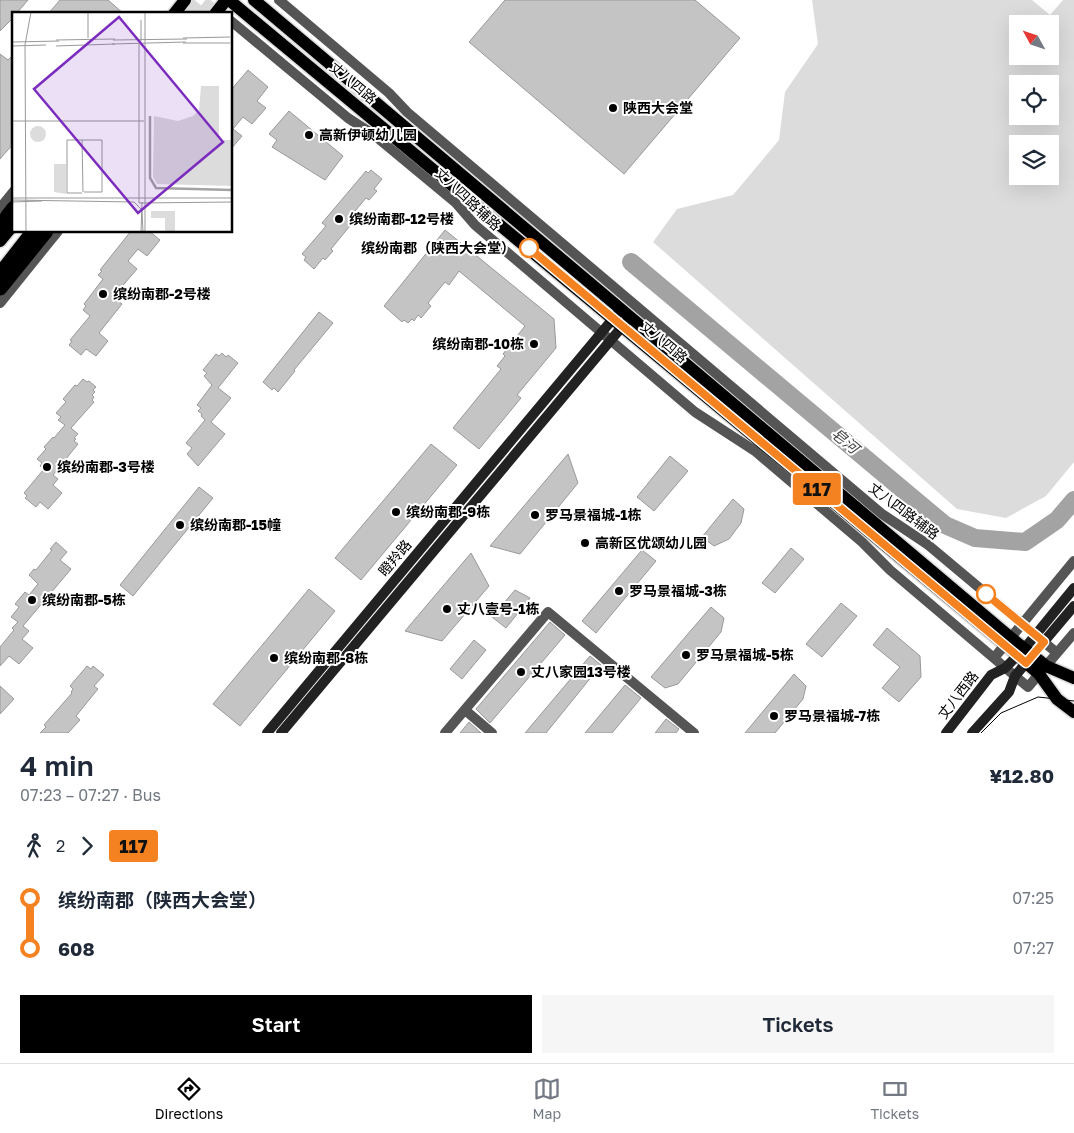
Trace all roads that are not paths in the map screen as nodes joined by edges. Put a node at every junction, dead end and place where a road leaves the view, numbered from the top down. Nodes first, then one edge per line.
1 (185, 0) edge
2 (230, 0) edge
3 (254, 0) edge
4 (279, 0) edge
5 (176, 12) edge
6 (232, 22) edge
7 (12, 193) edge
8 (0, 208) edge
9 (12, 211) edge
10 (0, 226) edge
11 (12, 226) edge
12 (31, 232) edge
13 (45, 232) edge
14 (57, 232) edge
15 (0, 241) edge
16 (0, 272) edge
17 (0, 288) edge
18 (0, 303) edge
19 (622, 318) junction
20 (602, 333) junction
21 (610, 340) junction
22 (1074, 561) edge
23 (1074, 588) edge
24 (1074, 606) edge
25 (1022, 623) junction
26 (1074, 633) edge
27 (1035, 635) junction
28 (1007, 641) junction
29 (1044, 642) junction
30 (1057, 653) junction
31 (1025, 655) junction
32 (994, 658) junction
33 (1005, 668) junction
34 (1043, 670) junction
35 (1015, 676) junction
36 (1074, 678) edge
37 (465, 710) junction
38 (1074, 712) edge
39 (267, 733) edge
40 (281, 733) edge
41 (445, 733) edge
42 (492, 733) edge
43 (694, 733) edge
44 (946, 733) edge
45 (972, 733) edge

1 - 5 main road
2 - 19 main road, 丈八四路
3 - 19 main road, 丈八四路
4 - 25 street, 丈八四路辅路
6 - 20 street, 丈八四路辅路
7 - 8 street
9 - 10 highway
11 - 15 main road
12 - 16 main road
13 - 17 highway
14 - 18 street
19 - 20 street, 瞪羚路
19 - 21 street, 瞪羚路
19 - 28 main road, 丈八四路
20 - 21 street, 丈八四路辅路
20 - 39 street, 瞪羚路
21 - 32 street, 丈八四路辅路
21 - 40 street, 瞪羚路
22 - 25 street
23 - 27 street, 丈八西路
24 - 29 street, 丈八西路
25 - 27 street, 丈八四路辅路
25 - 28 street
26 - 30 street
27 - 29 street, 丈八四路辅路
27 - 31 street, 丈八西路
28 - 31 main road, 丈八四路
28 - 32 street
29 - 30 street, 丈八四路辅路
29 - 31 street, 丈八西路
30 - 34 street
31 - 33 street, 丈八西路
31 - 34 main road, 丈八四路
31 - 35 street, 丈八西路
32 - 33 street, 丈八四路辅路
33 - 35 street, 丈八四路辅路
33 - 44 street, 丈八西路
34 - 35 street, 丈八四路辅路
34 - 36 main road, 丈八四路
34 - 38 main road, 丈八四路
35 - 45 street, 丈八西路
37 - 41 street
37 - 42 street
37 - 43 street

